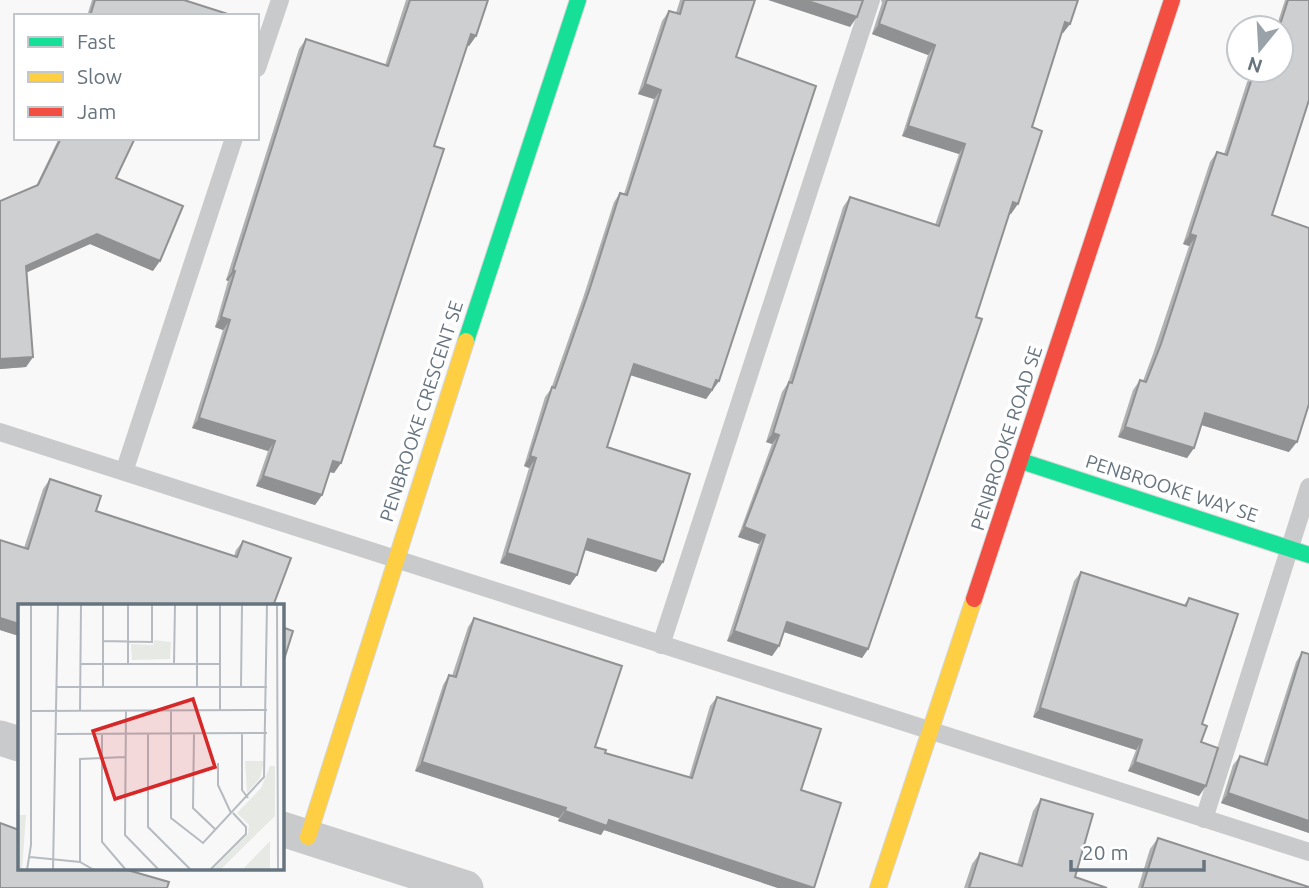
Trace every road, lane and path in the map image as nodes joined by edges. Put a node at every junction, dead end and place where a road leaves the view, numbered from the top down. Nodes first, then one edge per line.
1 (280, 0) edge
2 (578, 0) edge
3 (872, 0) edge
4 (1172, 0) edge
5 (259, 62) edge
6 (233, 140) edge
7 (0, 432) edge
8 (1021, 461) junction
9 (124, 472) junction
10 (1309, 487) edge
11 (1289, 548) junction
12 (1309, 555) edge
13 (395, 559) junction
14 (661, 645) junction
15 (930, 730) junction
16 (0, 738) edge
17 (18, 744) edge
18 (1205, 819) junction
19 (295, 833) edge
20 (1309, 852) edge
21 (466, 888) edge
22 (878, 888) edge

1 - 5 lane
2 - 13 street, PENBROOKE CRESCENT SE
3 - 14 lane
4 - 8 street, PENBROOKE ROAD SE
6 - 9 lane
7 - 9 lane
8 - 11 street, PENBROOKE WAY SE
8 - 15 street, PENBROOKE ROAD SE
9 - 13 lane
10 - 11 lane
11 - 12 street, PENBROOKE WAY SE
11 - 18 lane
13 - 14 lane
13 - 19 street, PENBROOKE CRESCENT SE
14 - 15 lane
15 - 18 lane
15 - 22 street, PENBROOKE ROAD SE
16 - 17 street
18 - 20 lane
19 - 21 street

